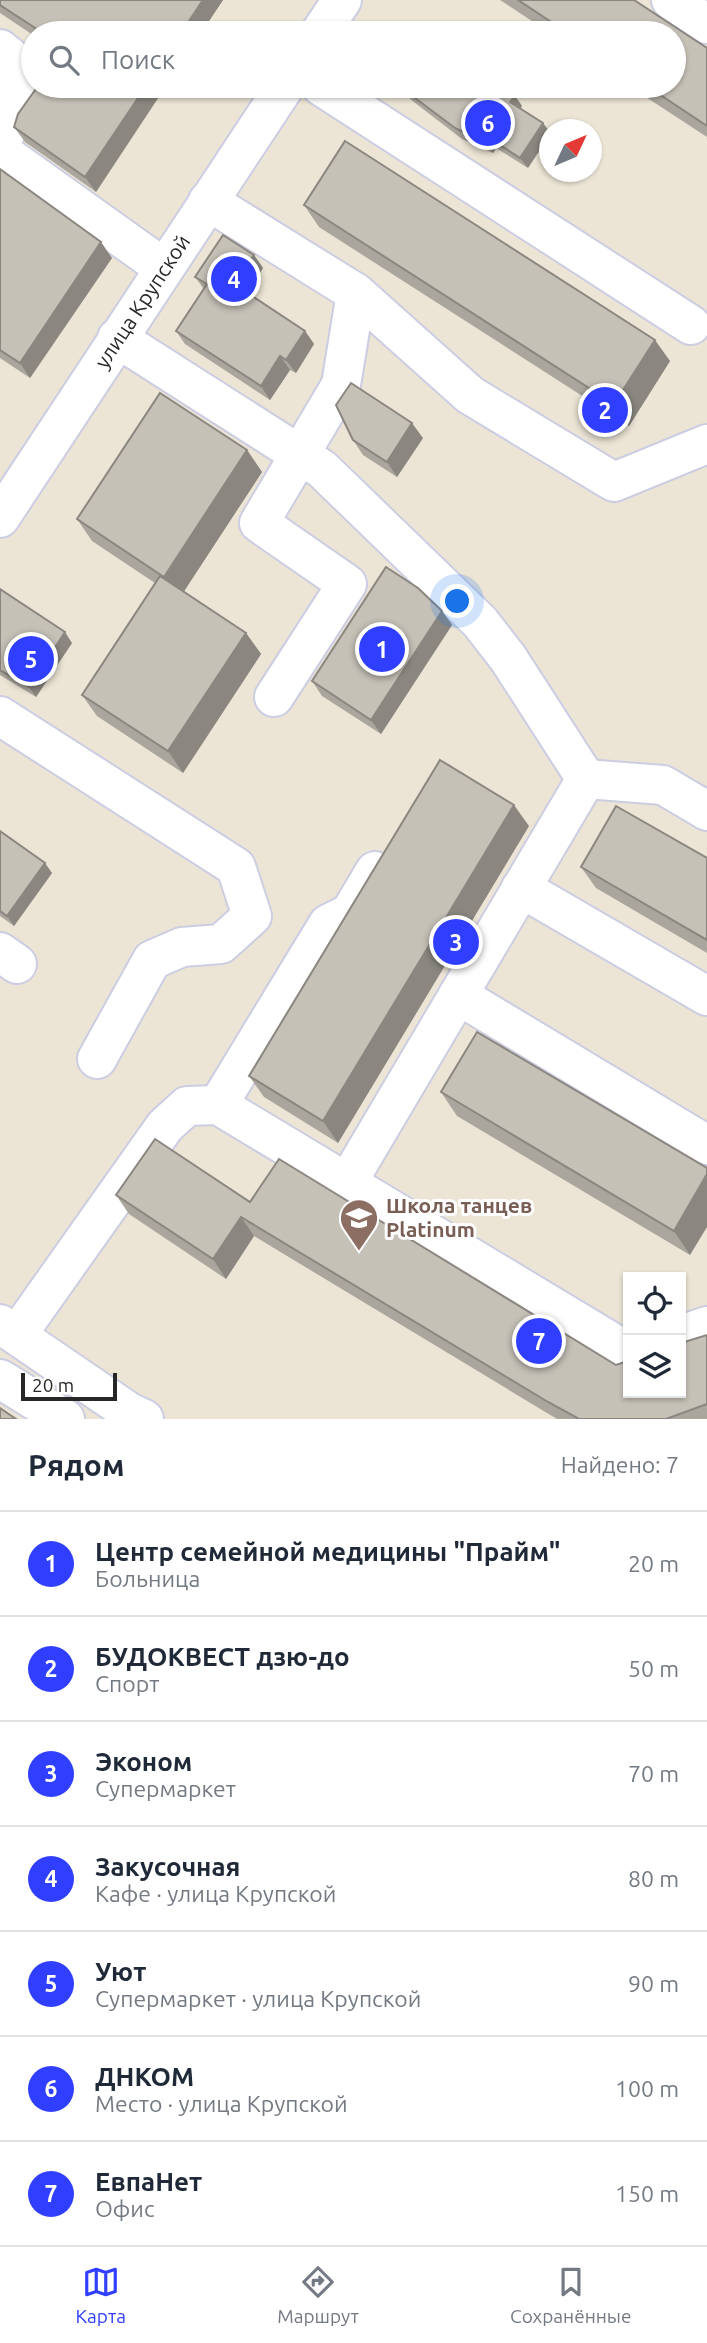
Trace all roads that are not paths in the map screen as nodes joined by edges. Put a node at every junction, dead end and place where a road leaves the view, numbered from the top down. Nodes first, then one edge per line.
1 (342, 0) edge
2 (671, 0) edge
3 (328, 21) edge
4 (707, 24) edge
5 (0, 49) edge
6 (277, 98) edge
7 (340, 98) edge
8 (0, 140) edge
9 (0, 151) edge
10 (208, 201) junction
11 (164, 268) junction
12 (356, 293) junction
13 (691, 325) dead end
14 (117, 338) junction
15 (707, 444) edge
16 (299, 454) junction
17 (0, 518) edge
18 (274, 697) dead end
19 (0, 716) edge
20 (586, 779) junction
21 (707, 811) edge
22 (391, 845) edge
23 (521, 887) junction
24 (458, 995) junction
25 (707, 996) edge
26 (97, 1059) dead end
27 (218, 1105) junction
28 (707, 1145) edge
29 (347, 1183) junction
30 (707, 1326) edge
31 (8, 1329) edge
32 (686, 1333) edge
33 (612, 1353) edge
34 (0, 1380) edge
35 (65, 1419) edge
36 (144, 1419) edge

1 - 3 street
2 - 4 street
5 - 8 street
6 - 10 street, улица Крупской
7 - 13 street
9 - 11 street
10 - 11 street, улица Крупской
10 - 12 street
11 - 14 street, улица Крупской
12 - 15 street
12 - 16 street
14 - 16 street
14 - 17 street, улица Крупской
16 - 18 street
16 - 20 street
19 - 26 street
20 - 21 street
20 - 23 street
22 - 27 street
23 - 24 street
23 - 25 street
24 - 28 street
24 - 29 street
27 - 29 street
27 - 31 street
29 - 33 street
30 - 32 street
31 - 36 street
34 - 35 street

